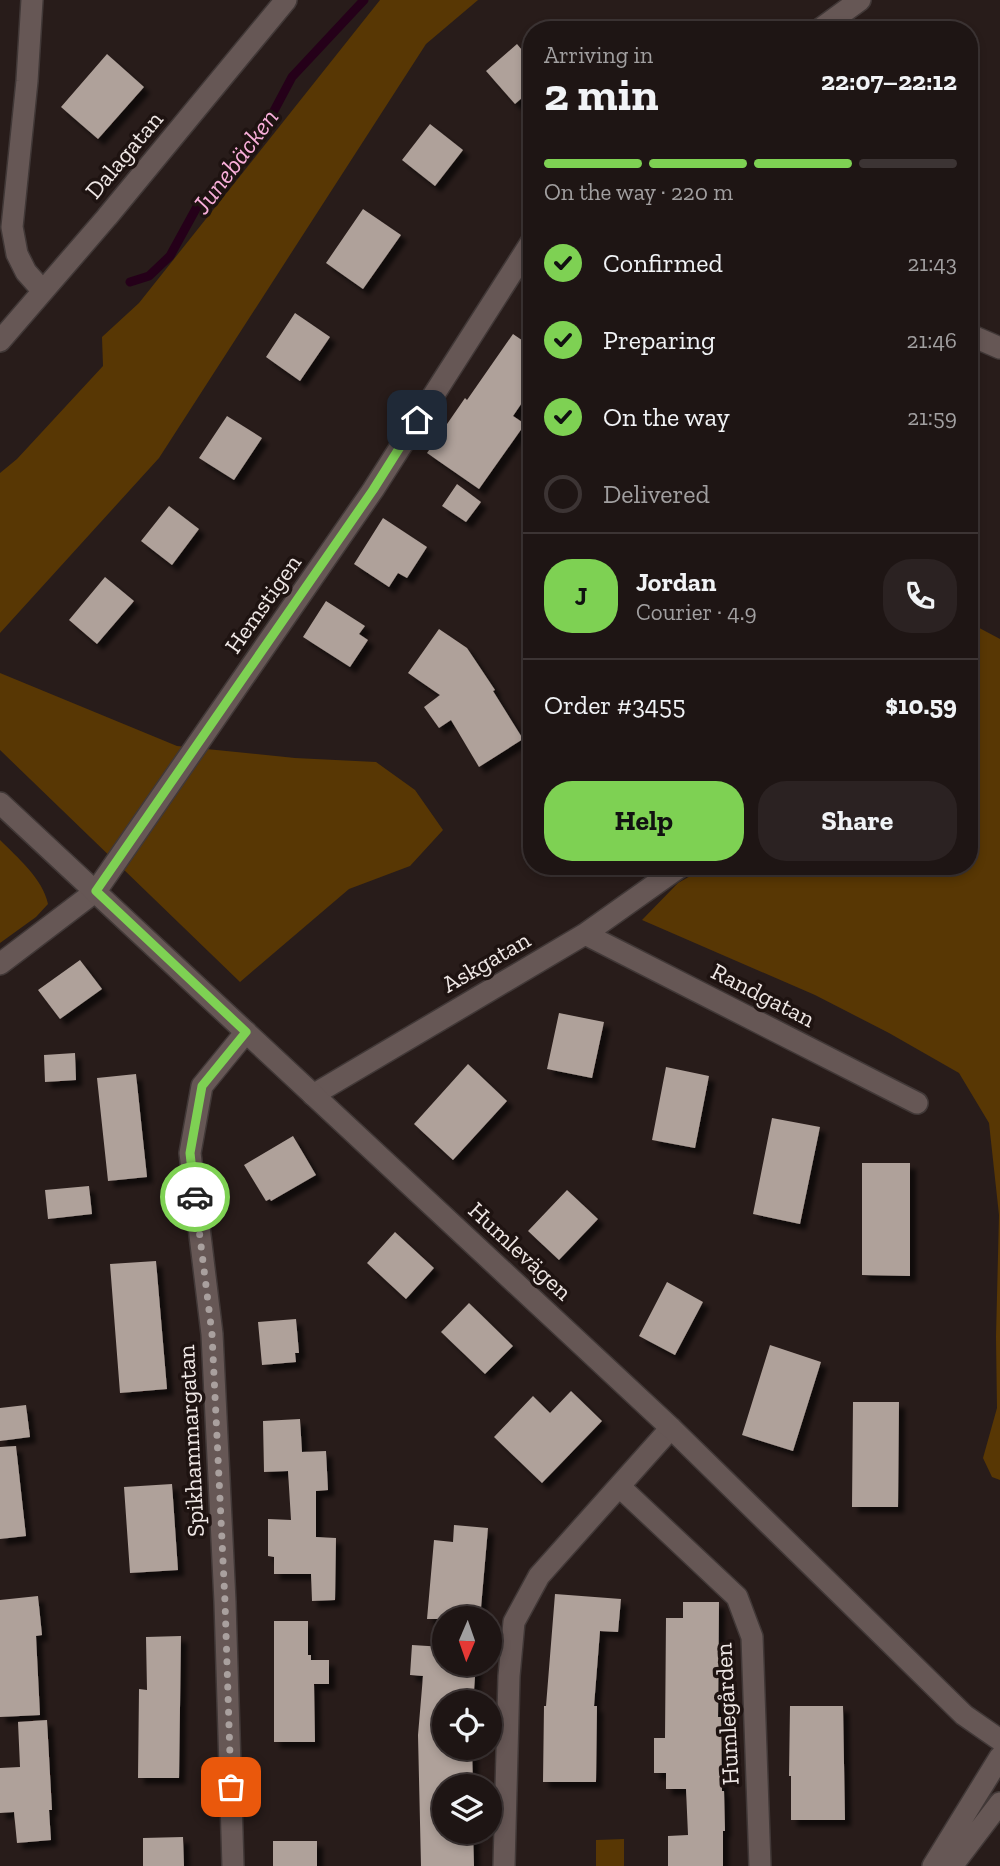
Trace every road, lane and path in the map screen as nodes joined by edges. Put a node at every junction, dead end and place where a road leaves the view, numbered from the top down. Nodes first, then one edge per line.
1 (33, 0) edge
2 (286, 0) edge
3 (860, 0) edge
4 (831, 21) edge
5 (523, 255) edge
6 (42, 290) junction
7 (978, 338) edge
8 (0, 341) edge
9 (1000, 348) edge
10 (0, 803) edge
11 (668, 875) edge
12 (96, 891) junction
13 (585, 934) junction
14 (0, 964) edge
15 (246, 1032) junction
16 (313, 1095) junction
17 (918, 1103) dead end
18 (671, 1428) junction
19 (620, 1487) junction
20 (1000, 1741) edge
21 (1000, 1757) edge
22 (1000, 1803) edge
23 (233, 1866) edge
24 (504, 1866) edge
25 (760, 1866) edge
26 (933, 1866) edge
27 (952, 1866) edge

1 - 6 street
2 - 6 street, Dalagatan
3 - 4 street
5 - 12 street, Hemstigen
6 - 8 street, Dalagatan
7 - 9 street
10 - 12 street, Humlevägen
11 - 13 street, Askgatan
12 - 14 street, Hemstigen
12 - 15 street, Humlevägen
13 - 16 street, Askgatan
13 - 17 street, Randgatan
15 - 16 street, Humlevägen
15 - 23 street, Spikhammargatan
16 - 18 street, Humlevägen
18 - 19 street
18 - 20 street, Humlevägen
19 - 24 street
19 - 25 street, Humlegården
21 - 26 street
22 - 27 street

